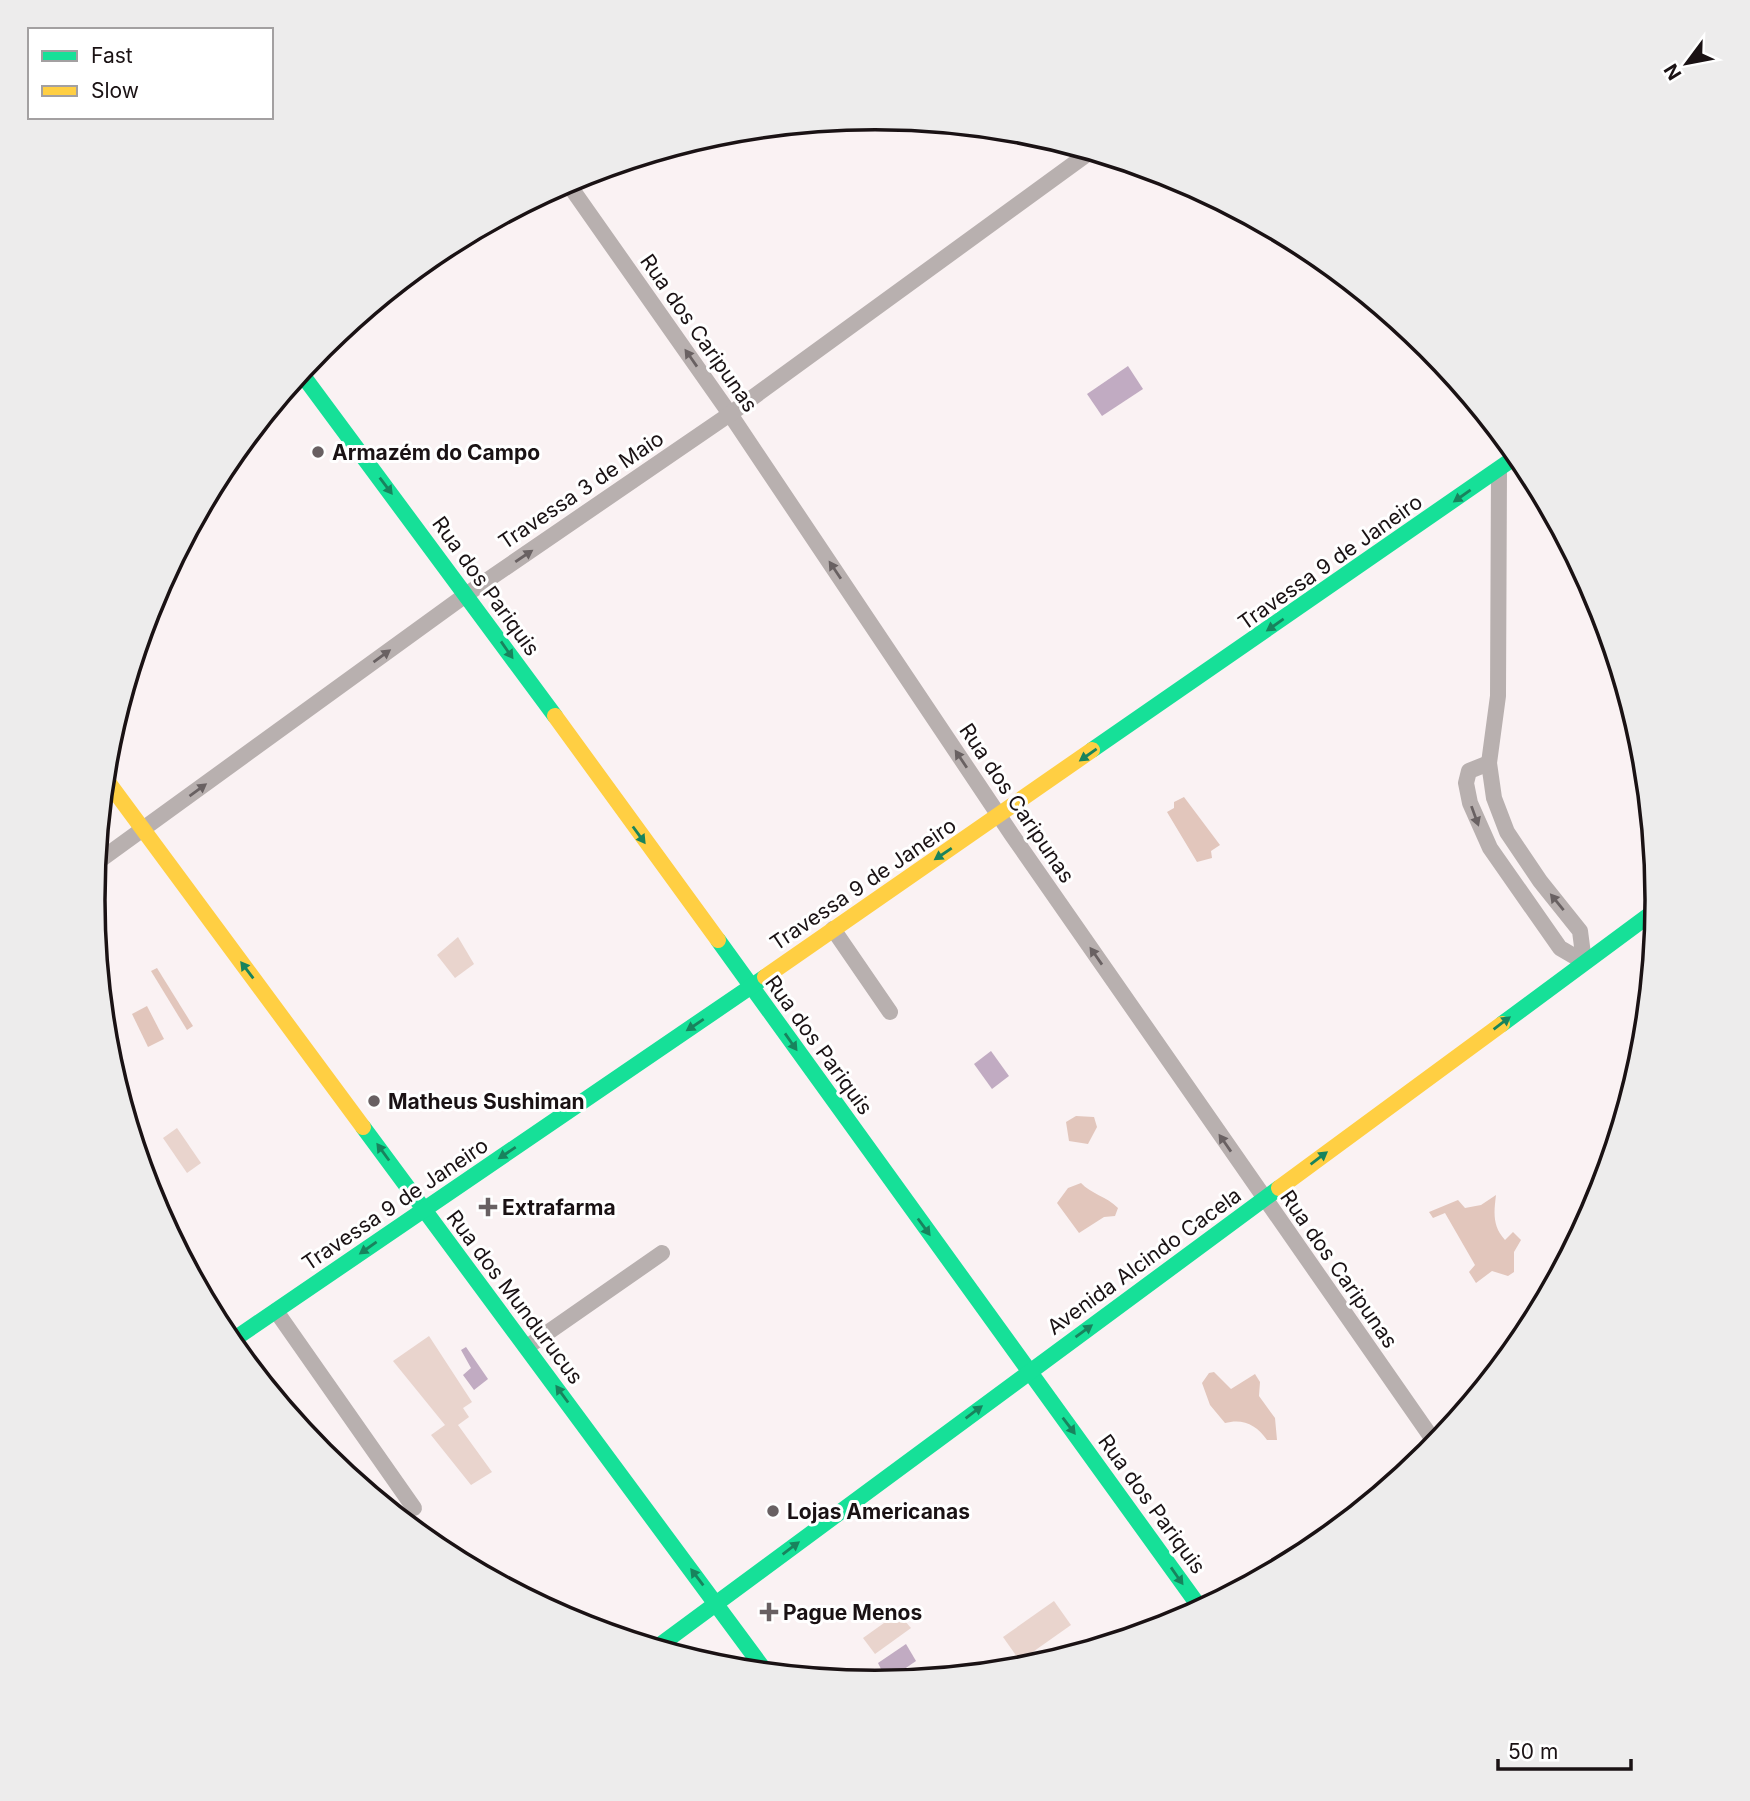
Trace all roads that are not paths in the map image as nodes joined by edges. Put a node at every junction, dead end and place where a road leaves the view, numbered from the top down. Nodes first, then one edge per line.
1 (1081, 159) edge
2 (575, 191) edge
3 (307, 382) edge
4 (730, 414) junction
5 (1508, 463) edge
6 (1499, 470) junction
7 (467, 594) junction
8 (1489, 763) junction
9 (114, 790) edge
10 (999, 816) junction
11 (143, 831) junction
12 (107, 856) edge
13 (1644, 918) edge
14 (833, 929) junction
15 (1584, 962) junction
16 (752, 986) junction
17 (890, 1012) dead end
18 (1264, 1199) junction
19 (425, 1209) junction
20 (662, 1253) dead end
21 (276, 1311) junction
22 (240, 1335) edge
23 (527, 1347) junction
24 (1029, 1371) junction
25 (1429, 1434) edge
26 (414, 1508) dead end
27 (1195, 1601) edge
28 (717, 1603) junction
29 (665, 1641) edge
30 (759, 1661) edge

1 - 4 street, Travessa 3 de Maio
4 -> 2 street, Rua dos Caripunas
3 -> 7 main road, Rua dos Pariquis
7 -> 4 street, Travessa 3 de Maio
10 -> 4 street, Rua dos Caripunas
5 - 6 main road, Travessa 9 de Janeiro
6 - 8 street
6 -> 10 main road, Travessa 9 de Janeiro
11 -> 7 street, Travessa 3 de Maio
7 -> 16 main road, Rua dos Pariquis
15 -> 8 street
8 -> 15 street
9 - 11 main road, Rua dos Mundurucus
10 -> 14 main road, Travessa 9 de Janeiro
18 -> 10 street, Rua dos Caripunas
11 - 12 street, Travessa 3 de Maio
19 -> 11 main road, Rua dos Mundurucus
13 - 15 main road, Avenida Alcindo Cacela
14 - 16 main road, Travessa 9 de Janeiro
14 - 17 street
18 -> 15 main road, Avenida Alcindo Cacela
16 -> 19 main road, Travessa 9 de Janeiro
16 -> 24 main road, Rua dos Pariquis
24 -> 18 main road, Avenida Alcindo Cacela
18 - 25 street, Rua dos Caripunas
19 -> 21 main road, Travessa 9 de Janeiro
19 - 23 main road, Rua dos Mundurucus
20 - 23 street
21 - 22 main road, Travessa 9 de Janeiro
21 - 26 street
28 -> 23 main road, Rua dos Mundurucus
24 -> 27 main road, Rua dos Pariquis
28 -> 24 main road, Avenida Alcindo Cacela
28 - 29 main road, Avenida Alcindo Cacela
28 - 30 main road, Rua dos Mundurucus

